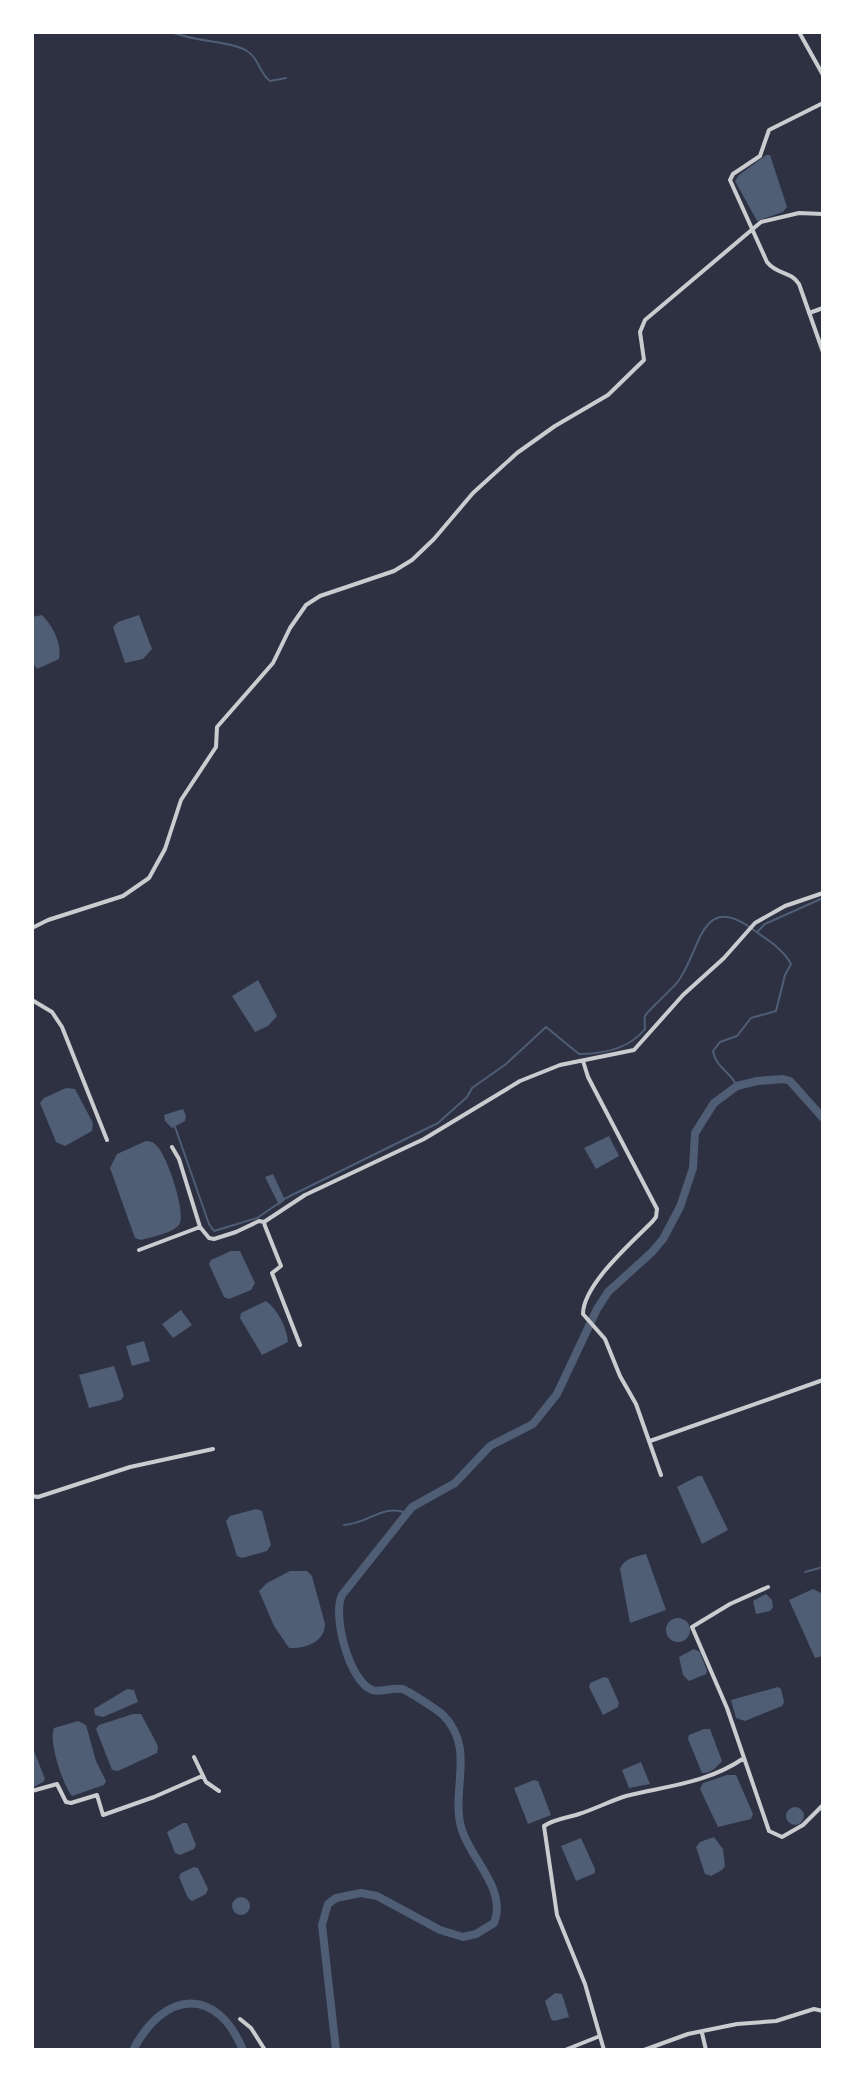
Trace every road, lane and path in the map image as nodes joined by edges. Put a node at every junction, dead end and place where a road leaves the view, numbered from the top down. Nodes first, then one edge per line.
1 (799, 32) edge
2 (823, 75) edge
3 (823, 103) edge
4 (823, 214) edge
5 (752, 229) junction
6 (823, 308) edge
7 (809, 313) junction
8 (823, 352) edge
9 (823, 893) edge
10 (32, 928) edge
11 (32, 1000) edge
12 (583, 1061) junction
13 (107, 1140) dead end
14 (172, 1147) dead end
15 (264, 1222) junction
16 (200, 1227) junction
17 (139, 1250) dead end
18 (300, 1345) dead end
19 (823, 1380) edge
20 (650, 1441) junction
21 (213, 1449) dead end
22 (661, 1475) dead end
23 (32, 1496) edge
24 (768, 1587) dead end
25 (194, 1757) dead end
26 (744, 1758) junction
27 (202, 1776) junction
28 (32, 1791) edge
29 (219, 1791) dead end
30 (823, 1805) edge
31 (823, 2011) edge
32 (240, 2019) dead end
33 (702, 2033) junction
34 (600, 2036) junction
35 (265, 2050) edge
36 (565, 2050) edge
37 (604, 2050) edge
38 (644, 2050) edge
39 (706, 2050) edge

1 - 2 street
3 - 5 street
4 - 5 street
5 - 7 street
5 - 10 street
6 - 7 street
7 - 8 street
9 - 12 street
11 - 13 street
12 - 15 street
12 - 20 street
14 - 16 street
15 - 16 street
15 - 18 street
16 - 17 street
19 - 20 street
20 - 22 street
21 - 23 street
24 - 26 street
25 - 27 street
26 - 30 street
26 - 34 street
27 - 28 street
27 - 29 street
31 - 33 street
32 - 35 street
33 - 38 street
33 - 39 street
34 - 36 street
34 - 37 street

